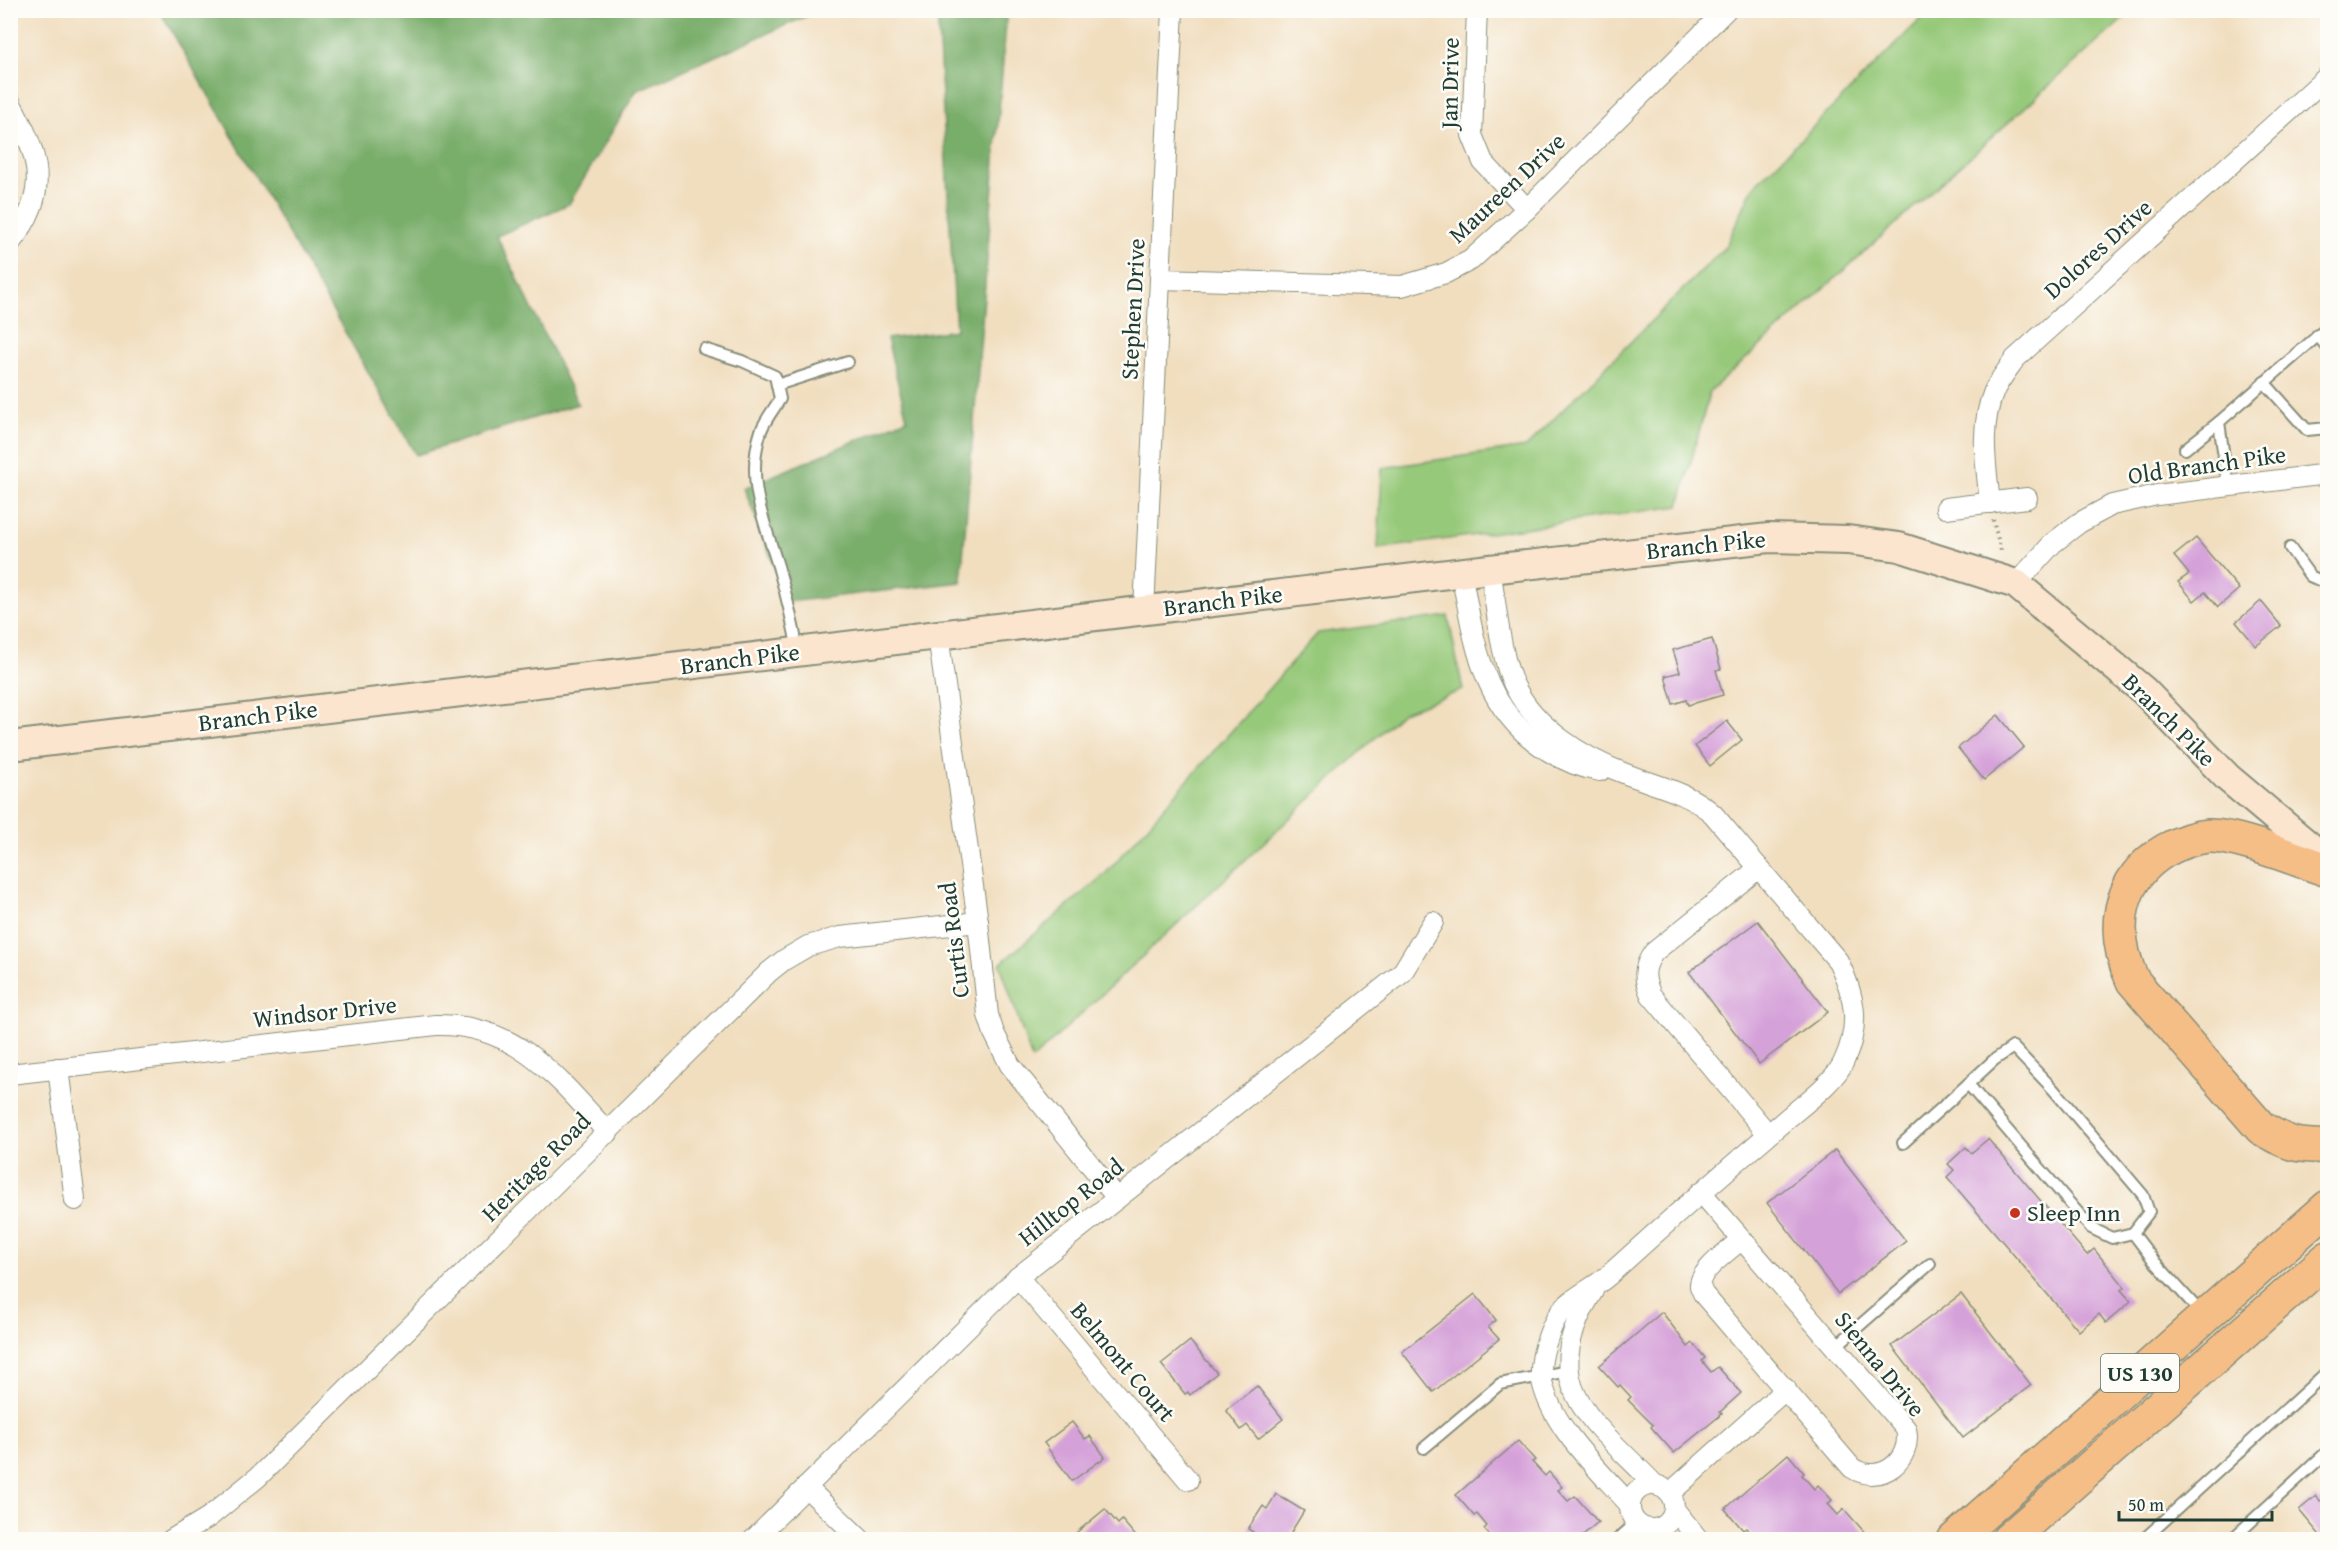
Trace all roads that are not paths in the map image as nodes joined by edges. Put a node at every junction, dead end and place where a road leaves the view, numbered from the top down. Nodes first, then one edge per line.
1 (1173, 10) edge
2 (1477, 10) edge
3 (1726, 10) edge
4 (2328, 76) edge
5 (10, 102) edge
6 (1527, 209) junction
7 (10, 243) edge
8 (1160, 279) junction
9 (2328, 327) edge
10 (2317, 335) junction
11 (2328, 348) edge
12 (704, 349) dead end
13 (848, 362) dead end
14 (2264, 382) junction
15 (777, 385) junction
16 (2219, 423) junction
17 (2328, 428) edge
18 (2185, 449) dead end
19 (2328, 474) edge
20 (2228, 486) junction
21 (2027, 498) dead end
22 (1946, 508) dead end
23 (1990, 508) junction
24 (2290, 548) dead end
25 (1490, 569) junction
26 (1461, 572) junction
27 (2016, 584) junction
28 (2328, 584) edge
29 (1144, 610) junction
30 (938, 635) junction
31 (798, 652) junction
32 (10, 746) edge
33 (1624, 774) junction
34 (2328, 862) edge
35 (1759, 868) junction
36 (2328, 870) edge
37 (978, 922) junction
38 (1433, 922) dead end
39 (58, 1068) junction
40 (10, 1074) edge
41 (1968, 1084) junction
42 (608, 1133) junction
43 (1768, 1134) junction
44 (1903, 1143) dead end
45 (2328, 1146) edge
46 (1701, 1192) junction
47 (1117, 1198) junction
48 (75, 1200) dead end
49 (2328, 1207) edge
50 (2133, 1233) junction
51 (1742, 1239) junction
52 (2328, 1258) edge
53 (1930, 1264) dead end
54 (1018, 1277) junction
55 (1596, 1286) junction
56 (2205, 1316) junction
57 (1835, 1347) junction
58 (1568, 1371) junction
59 (2328, 1371) edge
60 (1542, 1375) junction
61 (1786, 1389) junction
62 (1424, 1448) dead end
63 (2328, 1451) edge
64 (1188, 1480) dead end
65 (806, 1487) junction
66 (1667, 1496) junction
67 (1645, 1524) edge
68 (171, 1539) edge
69 (753, 1539) edge
70 (861, 1539) edge
71 (1617, 1539) edge
72 (1699, 1539) edge
73 (1953, 1539) edge
74 (2008, 1539) edge
75 (2143, 1539) edge
76 (2231, 1539) edge

1 - 8 street, Stephen Drive
2 - 6 street, Jan Drive
3 - 6 street, Maureen Drive
4 - 23 street, Dolores Drive
5 - 7 street
6 - 8 street, Maureen Drive
8 - 29 street, Stephen Drive
9 - 10 lane
10 - 11 lane
10 - 14 lane
12 - 15 lane
13 - 15 lane
14 - 16 lane
14 - 17 lane
15 - 31 lane
16 - 18 lane
16 - 20 lane
19 - 20 street, Old Branch Pike
20 - 27 street, Old Branch Pike
21 - 23 street
22 - 23 street
24 - 28 lane
25 - 26 street, Branch Pike
25 - 27 street, Branch Pike
25 - 33 street
26 - 29 street, Branch Pike
26 - 33 street
27 - 34 street, Branch Pike
29 - 30 street, Branch Pike
30 - 31 street, Branch Pike
30 - 37 street, Curtis Road
31 - 32 street, Branch Pike
33 - 35 street
35 - 43 street
35 - 43 street
36 - 45 highway
37 - 42 street, Heritage Road
37 - 47 street, Curtis Road
38 - 47 street, Hilltop Road
39 - 40 street, Windsor Drive
39 - 42 street, Windsor Drive
39 - 48 street
41 - 44 lane
41 - 50 lane
41 - 50 lane
42 - 68 street, Heritage Road
43 - 46 street
46 - 51 street, Sienna Drive
46 - 55 street
47 - 54 street, Hilltop Road
49 - 56 highway, US 130
50 - 56 lane
51 - 57 street, Sienna Drive
51 - 61 street, Sienna Drive
52 - 74 highway, US 130
53 - 57 lane
54 - 64 street, Belmont Court
54 - 65 street, Hilltop Road
55 - 58 street
55 - 60 street
56 - 73 highway, US 130
57 - 61 street, Sienna Drive
58 - 60 lane
58 - 66 street
59 - 75 lane
60 - 62 lane
60 - 67 street
61 - 66 street
63 - 76 lane
65 - 69 street, Hilltop Road
65 - 70 street
66 - 67 street
66 - 67 street
66 - 72 street
67 - 71 lane

